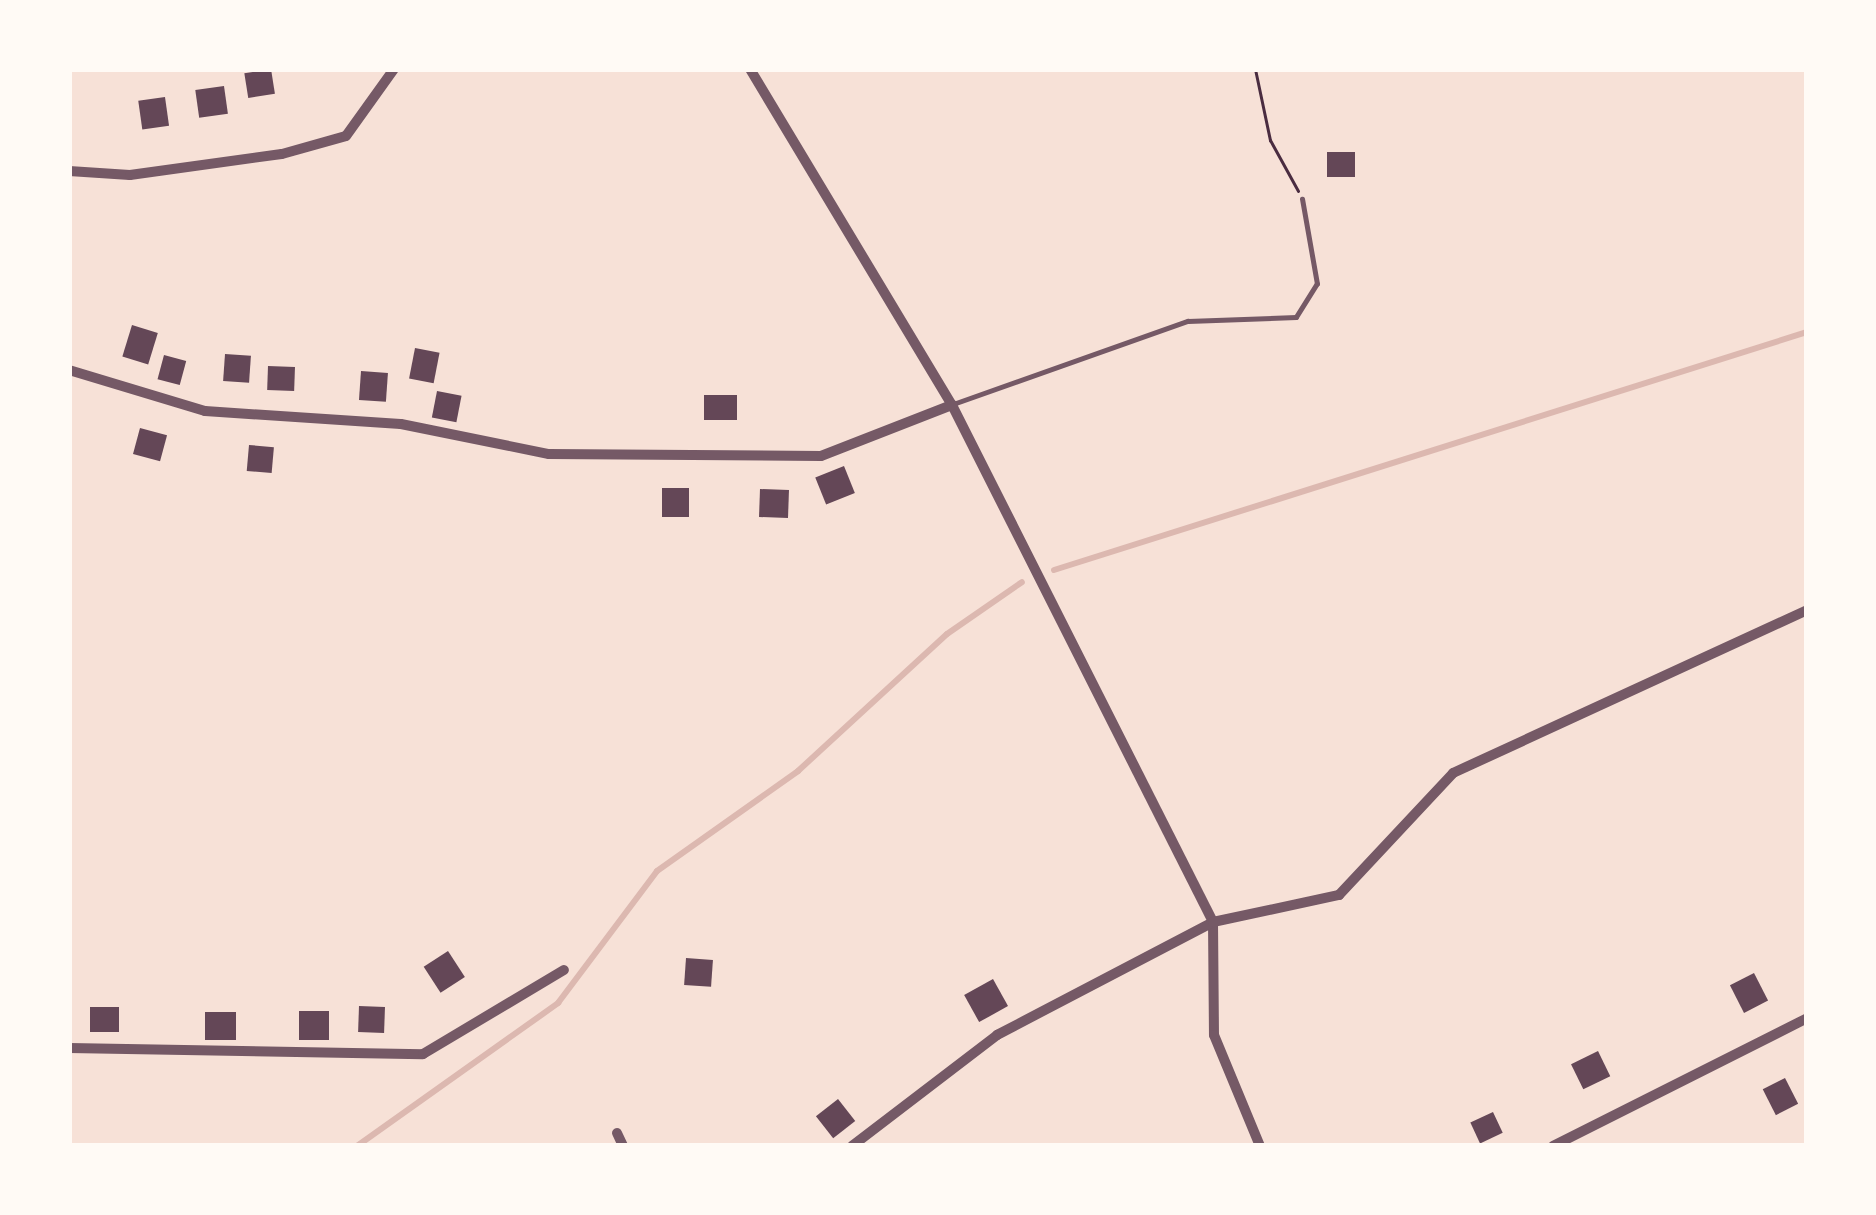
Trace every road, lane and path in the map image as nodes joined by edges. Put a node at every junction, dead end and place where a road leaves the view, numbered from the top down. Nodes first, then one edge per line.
1 (394, 69) edge
2 (750, 69) edge
3 (1256, 69) edge
4 (69, 171) edge
5 (1302, 199) joint
6 (69, 370) edge
7 (952, 405) junction
8 (1807, 610) edge
9 (1214, 922) junction
10 (564, 970) dead end
11 (1807, 1018) edge
12 (69, 1048) edge
13 (617, 1133) dead end
14 (623, 1146) edge
15 (852, 1146) edge
16 (1261, 1146) edge
17 (1553, 1146) edge

1 - 4 street
2 - 7 street
3 - 5 path
5 - 7 lane
6 - 7 street
7 - 9 street
8 - 9 street
9 - 15 street
9 - 16 street
10 - 12 street
11 - 17 street
13 - 14 street

